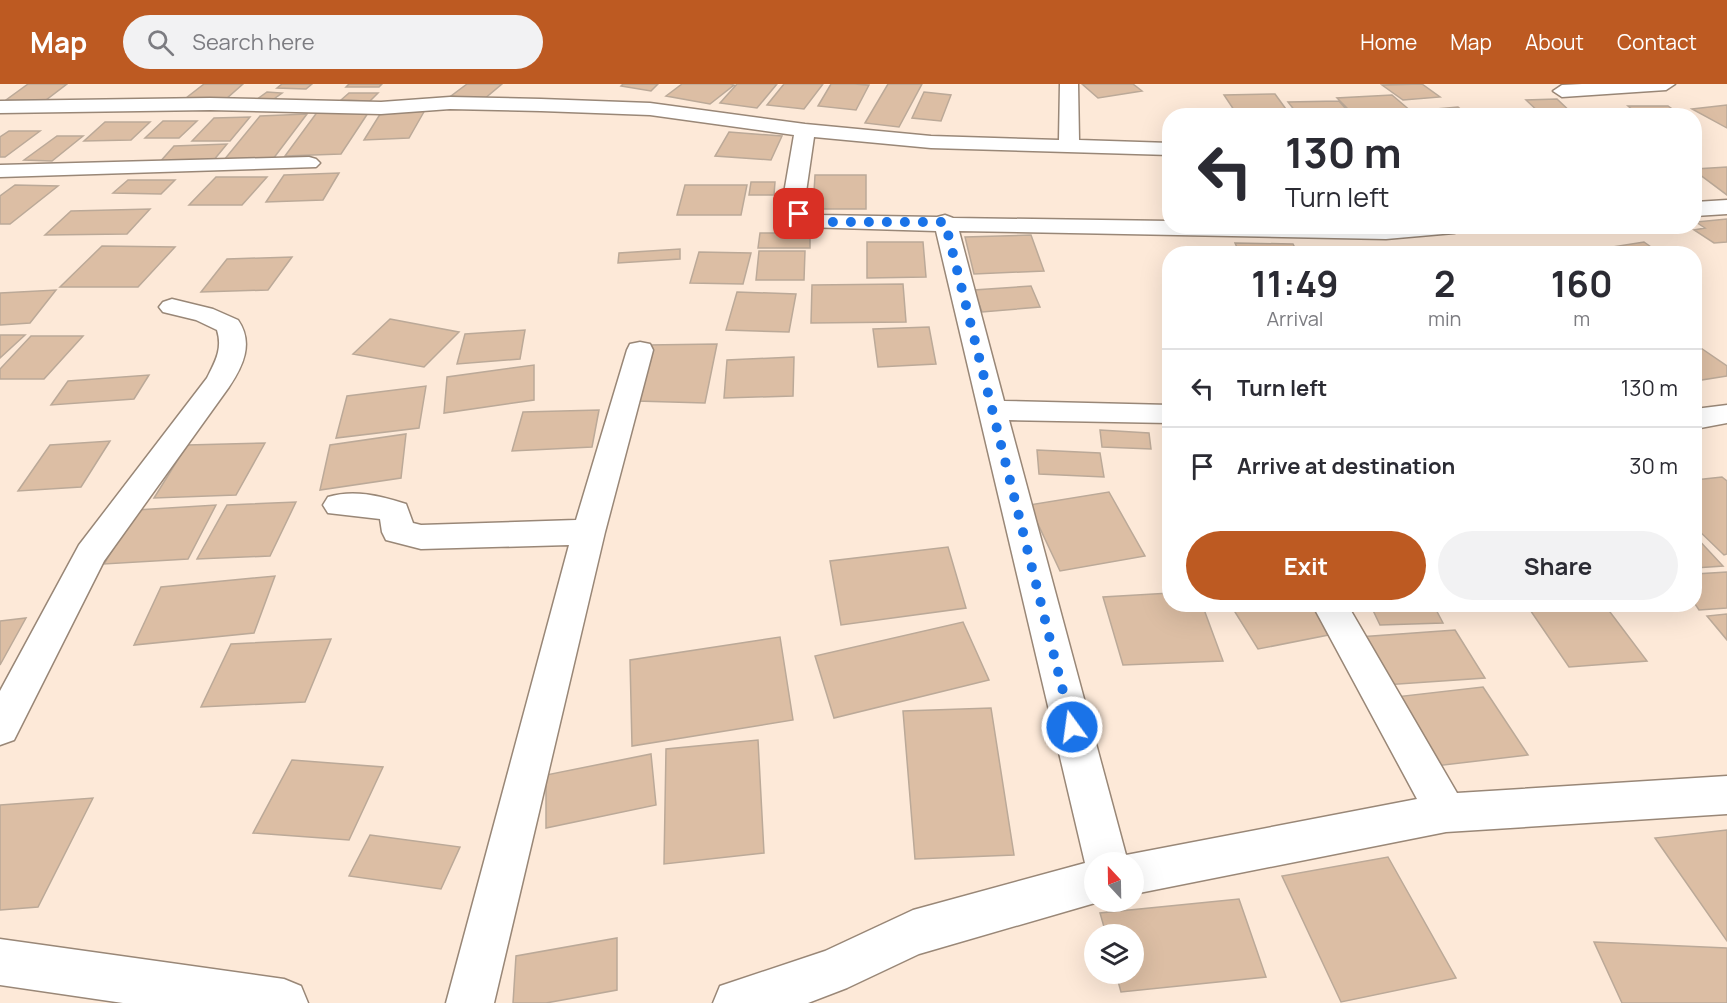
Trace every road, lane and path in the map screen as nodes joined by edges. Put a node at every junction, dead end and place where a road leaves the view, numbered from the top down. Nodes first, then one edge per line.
1 (457, 84) edge
2 (1069, 84) edge
3 (1666, 84) edge
4 (665, 92) dead end
5 (1562, 92) dead end
6 (434, 104) junction
7 (0, 107) edge
8 (650, 109) junction
9 (805, 130) junction
10 (1069, 146) junction
11 (1162, 149) edge
12 (309, 163) dead end
13 (0, 171) edge
14 (1727, 207) edge
15 (1702, 209) edge
16 (945, 222) junction
17 (1162, 226) edge
18 (172, 307) dead end
19 (640, 350) dead end
20 (992, 410) junction
21 (1162, 414) edge
22 (1727, 414) edge
23 (1702, 418) edge
24 (339, 506) dead end
25 (589, 532) junction
26 (1333, 612) edge
27 (0, 728) edge
28 (1727, 795) edge
29 (1446, 813) junction
30 (1103, 852) edge
31 (1144, 871) edge
32 (1084, 885) edge
33 (0, 962) edge
34 (130, 993) edge
35 (284, 1003) edge
36 (470, 1003) edge
37 (737, 1003) edge

1 - 6 street
2 - 10 street
3 - 5 street
4 - 8 street
6 - 7 street
6 - 8 street
8 - 9 street
9 - 10 street
9 - 16 street
10 - 11 street
12 - 13 street
14 - 15 street
16 - 17 street
16 - 20 street
18 - 27 street
19 - 25 street
20 - 21 street
20 - 30 street
22 - 23 street
24 - 25 street
25 - 36 street
26 - 29 street
28 - 29 street
29 - 31 street
32 - 37 street
33 - 34 street
34 - 35 street

